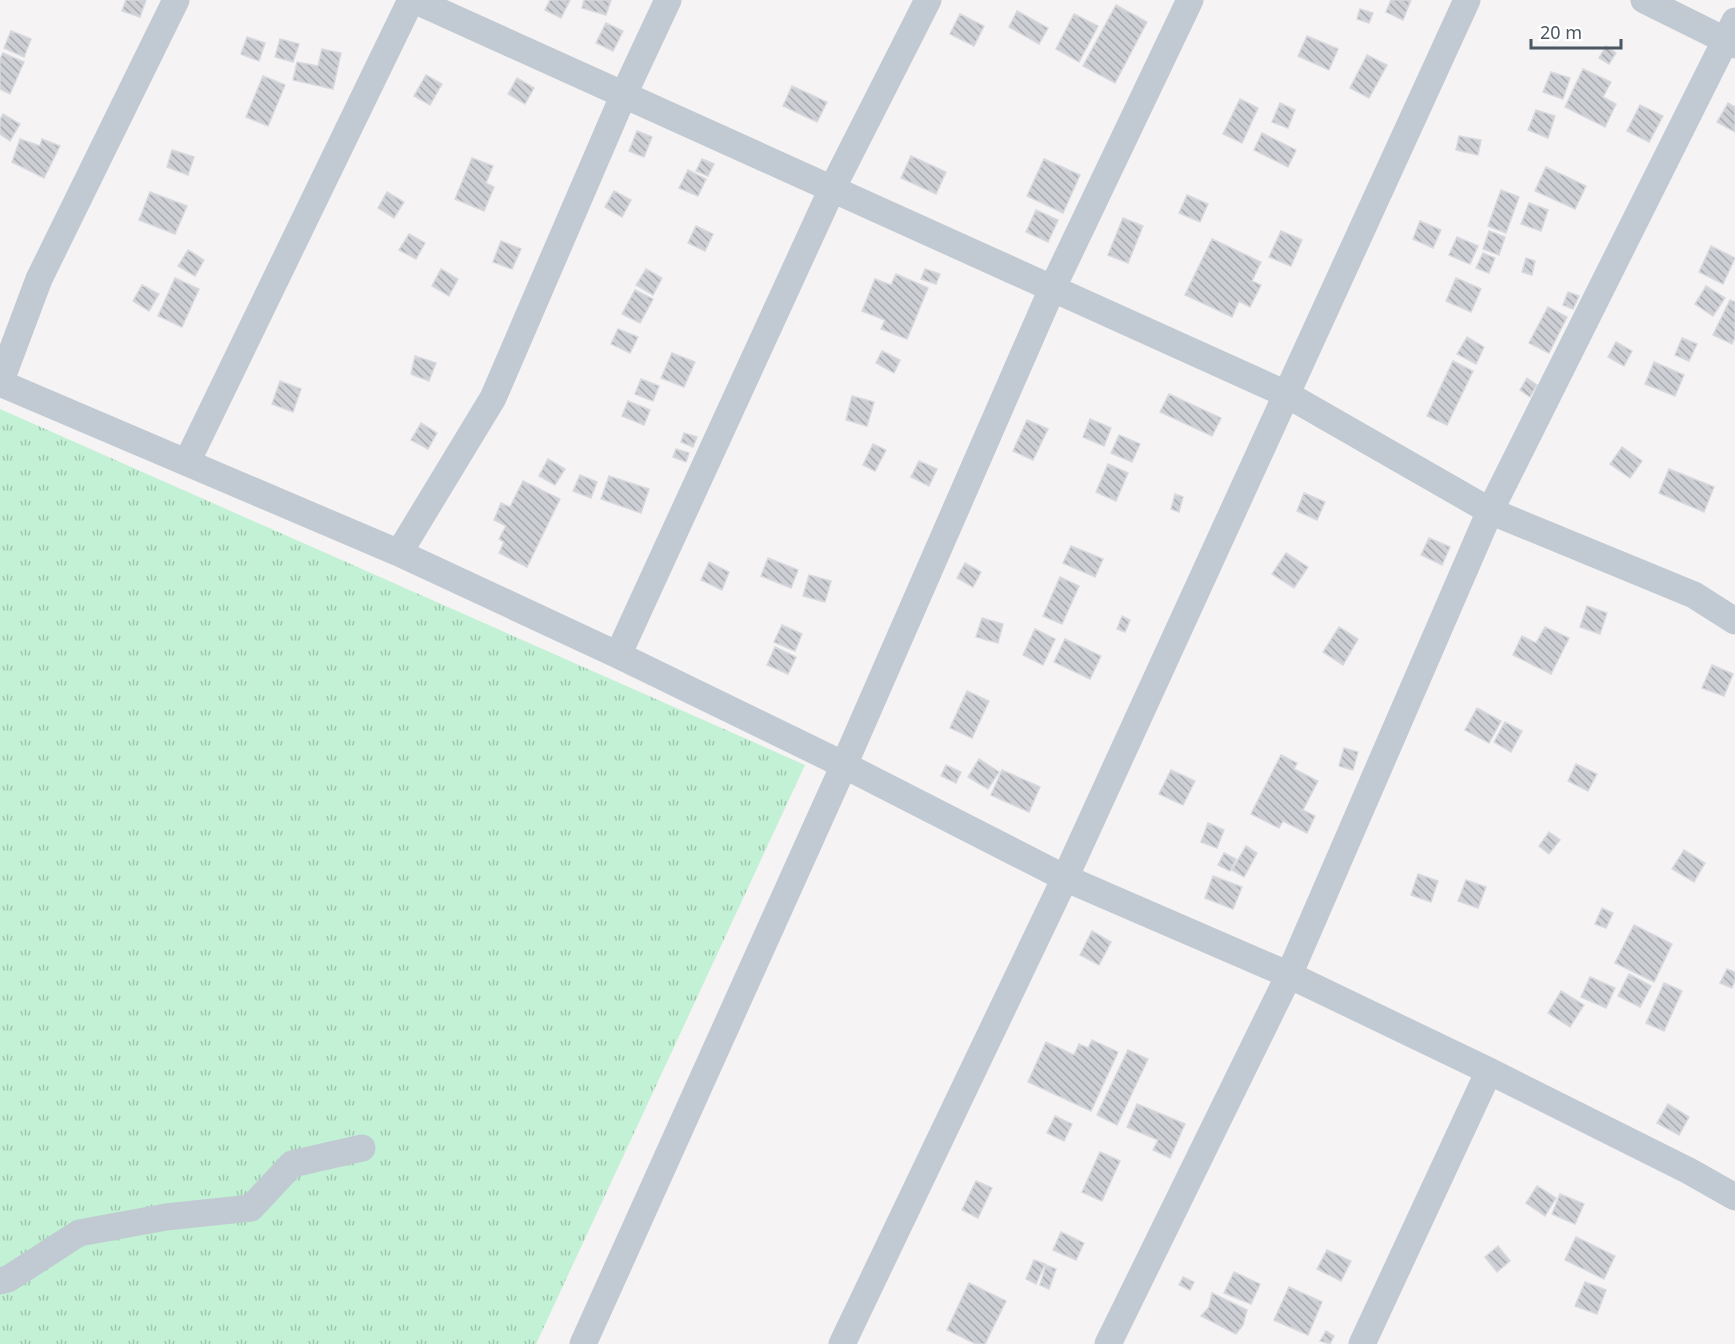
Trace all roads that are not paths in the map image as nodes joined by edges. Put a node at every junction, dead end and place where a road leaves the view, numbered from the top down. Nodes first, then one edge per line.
1 (176, 0) edge
2 (412, 0) edge
3 (668, 0) edge
4 (928, 0) edge
5 (1190, 0) edge
6 (1467, 0) edge
7 (1644, 0) edge
8 (1732, 36) edge
9 (624, 94) junction
10 (832, 189) junction
11 (1052, 289) junction
12 (1286, 394) junction
13 (187, 462) junction
14 (1490, 511) junction
15 (399, 553) junction
16 (1735, 621) edge
17 (618, 656) junction
18 (844, 765) junction
19 (1065, 878) junction
20 (1289, 975) junction
21 (1489, 1071) junction
22 (362, 1148) dead end
23 (1735, 1197) edge
24 (0, 1281) edge
25 (583, 1344) edge
26 (843, 1344) edge
27 (1108, 1344) edge
28 (1362, 1344) edge

1 - 13 street
2 - 9 street
2 - 13 street
3 - 9 street
4 - 10 street
5 - 11 street
6 - 12 street
7 - 8 street
8 - 14 street
9 - 10 street
9 - 15 street
10 - 11 street
10 - 17 street
11 - 12 street
11 - 18 street
12 - 14 street
12 - 19 street
13 - 15 street
14 - 16 street
14 - 20 street
15 - 17 street
17 - 18 street
18 - 19 street
18 - 25 street
19 - 20 street
19 - 26 street
20 - 21 street
20 - 27 street
21 - 23 street
21 - 28 street
22 - 24 street

